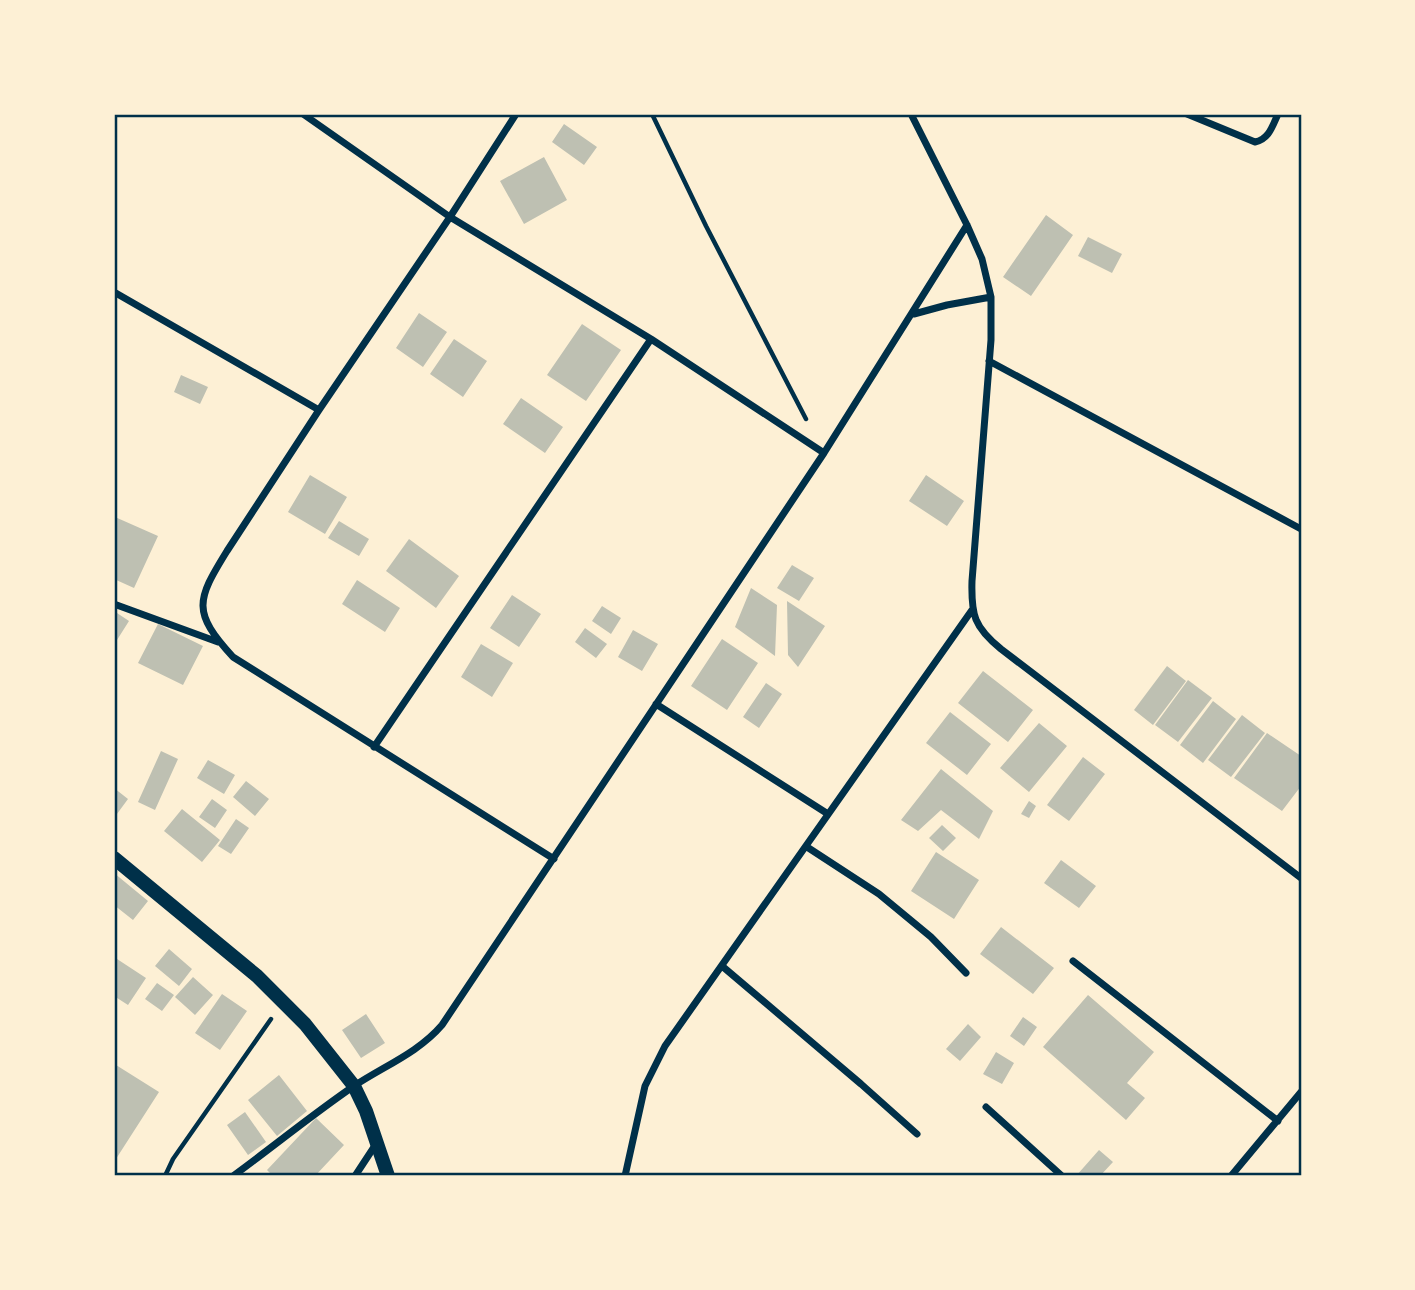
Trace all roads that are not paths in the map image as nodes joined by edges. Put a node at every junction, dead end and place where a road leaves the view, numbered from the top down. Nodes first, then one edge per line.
1 (303, 114) edge
2 (516, 114) edge
3 (911, 114) edge
4 (1187, 114) edge
5 (1278, 114) edge
6 (450, 217) junction
7 (967, 225) junction
8 (114, 292) edge
9 (991, 297) junction
10 (913, 314) junction
11 (651, 339) junction
12 (989, 361) junction
13 (319, 410) junction
14 (824, 453) junction
15 (1301, 530) edge
16 (114, 604) edge
17 (972, 610) junction
18 (221, 643) junction
19 (656, 704) junction
20 (373, 747) junction
21 (828, 814) junction
22 (807, 847) junction
23 (114, 858) edge
24 (554, 859) junction
25 (1301, 878) edge
26 (1073, 961) dead end
27 (722, 966) junction
28 (966, 972) dead end
29 (354, 1086) junction
30 (1301, 1092) edge
31 (986, 1107) dead end
32 (1278, 1121) junction
33 (917, 1134) dead end
34 (376, 1144) junction
35 (233, 1176) edge
36 (355, 1176) edge
37 (388, 1176) edge
38 (625, 1176) edge
39 (1062, 1176) edge
40 (1231, 1176) edge

1 - 6 street
2 - 6 street
3 - 7 street
4 - 5 street
6 - 11 street
6 - 13 street
7 - 9 street
7 - 10 street
8 - 13 street
9 - 10 street
9 - 12 street
10 - 14 street
11 - 14 street
11 - 20 street
12 - 15 street
12 - 17 street
13 - 18 street
14 - 19 street
16 - 18 street
17 - 21 street
17 - 25 street
18 - 20 street
19 - 21 street
19 - 24 street
20 - 24 street
21 - 22 street
22 - 27 street
22 - 28 street
23 - 29 main road
24 - 29 street
26 - 32 street
27 - 33 street
27 - 38 street
29 - 34 main road
29 - 35 street
30 - 32 street
31 - 39 street
32 - 40 street
34 - 36 street
34 - 37 main road

